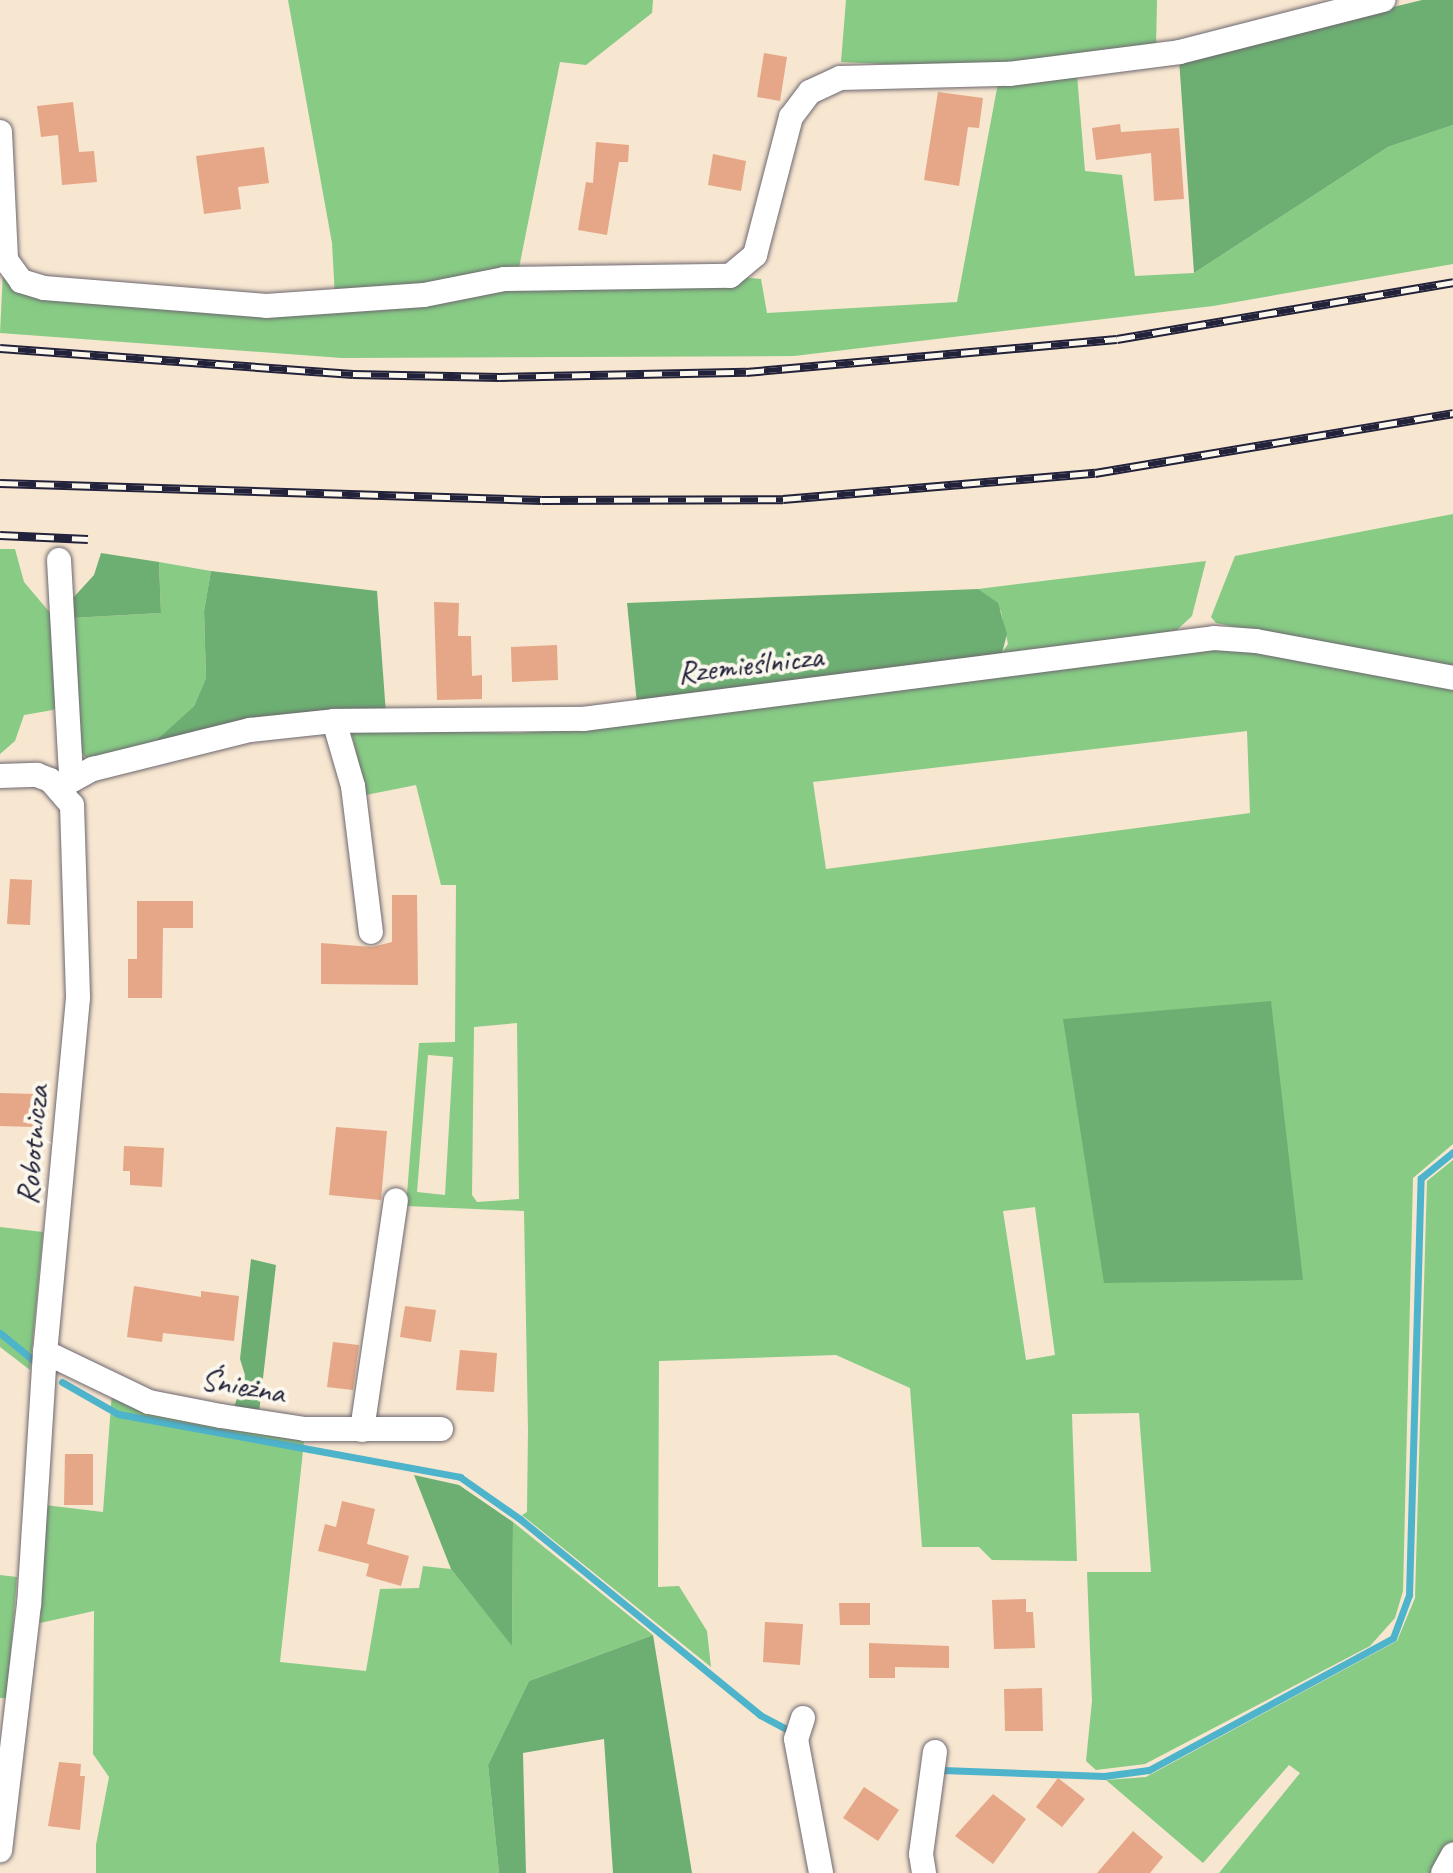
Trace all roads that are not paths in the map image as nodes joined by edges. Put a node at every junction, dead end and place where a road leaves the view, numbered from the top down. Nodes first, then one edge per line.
1 (1383, 0) edge
2 (0, 132) edge
3 (59, 560) dead end
4 (1453, 678) edge
5 (334, 721) junction
6 (0, 776) edge
7 (63, 783) junction
8 (371, 932) dead end
9 (396, 1200) dead end
10 (45, 1352) junction
11 (441, 1429) dead end
12 (362, 1430) junction
13 (800, 1728) dead end
14 (935, 1752) dead end
15 (0, 1850) edge
16 (1453, 1855) edge
17 (821, 1873) edge
18 (924, 1873) edge
19 (1443, 1873) edge

1 - 2 street
3 - 7 street, Robotnicza
4 - 5 street, Rzemieślnicza
5 - 7 street, Rzemieślnicza
5 - 8 street
6 - 7 street, Rzemieślnicza
7 - 10 street, Robotnicza
9 - 12 street
10 - 12 street, Śnieżna
10 - 15 street, Robotnicza
11 - 12 street, Śnieżna
13 - 17 street
14 - 18 street
16 - 19 street

